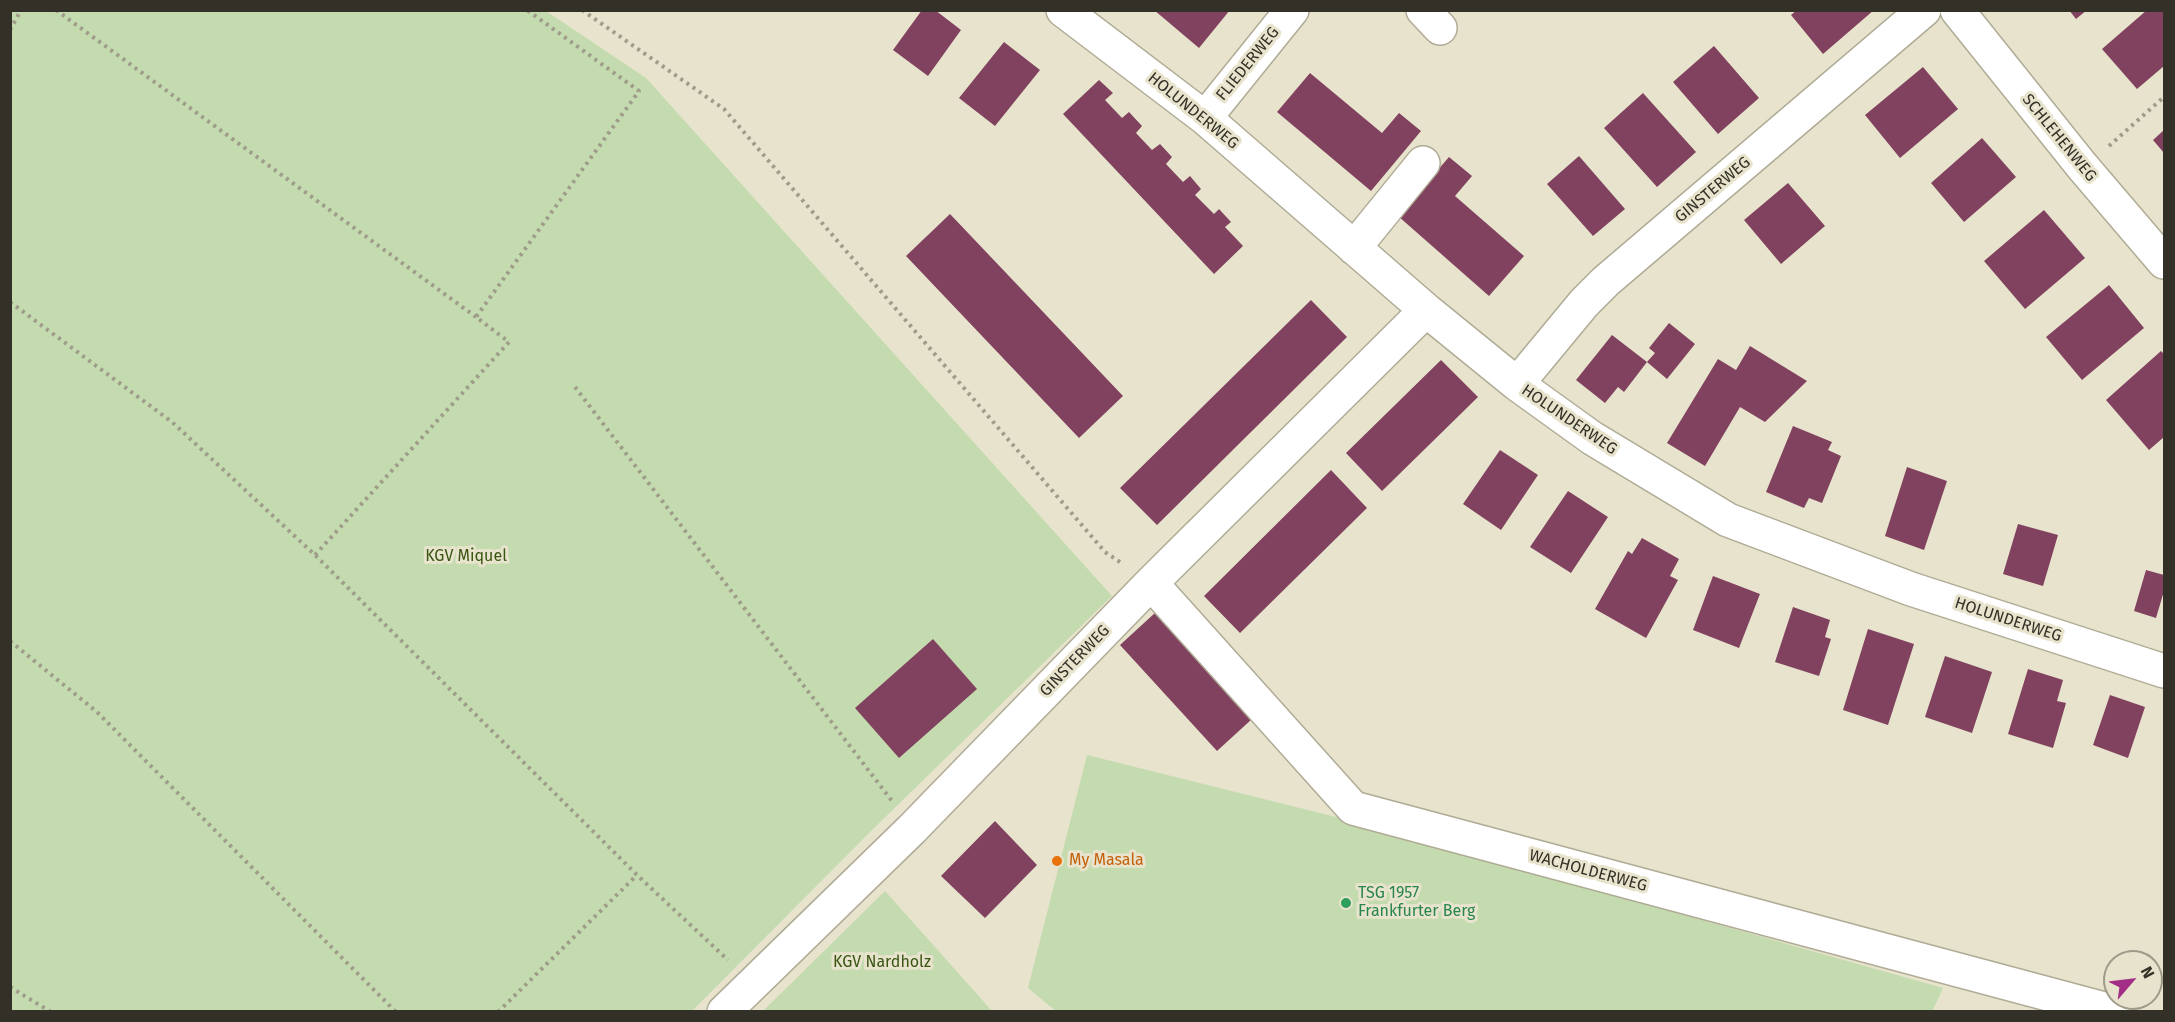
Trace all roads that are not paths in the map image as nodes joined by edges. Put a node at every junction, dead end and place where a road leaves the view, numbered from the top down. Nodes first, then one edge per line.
1 (1064, 10) edge
2 (1292, 10) edge
3 (1924, 10) edge
4 (1957, 10) edge
5 (1205, 118) junction
6 (1424, 163) dead end
7 (1354, 248) junction
8 (2164, 262) edge
9 (1426, 310) junction
10 (1516, 384) junction
11 (1151, 583) junction
12 (2164, 671) edge
13 (724, 1011) edge
14 (2115, 1011) edge

1 - 5 street, HOLUNDERWEG
2 - 5 street, FLIEDERWEG
3 - 10 street, GINSTERWEG
4 - 8 street, SCHLEHENWEG
5 - 7 street, HOLUNDERWEG
6 - 7 street
7 - 9 street, HOLUNDERWEG
9 - 10 street, HOLUNDERWEG
9 - 11 street, GINSTERWEG
10 - 12 street, HOLUNDERWEG
11 - 13 street, GINSTERWEG
11 - 14 street, WACHOLDERWEG

